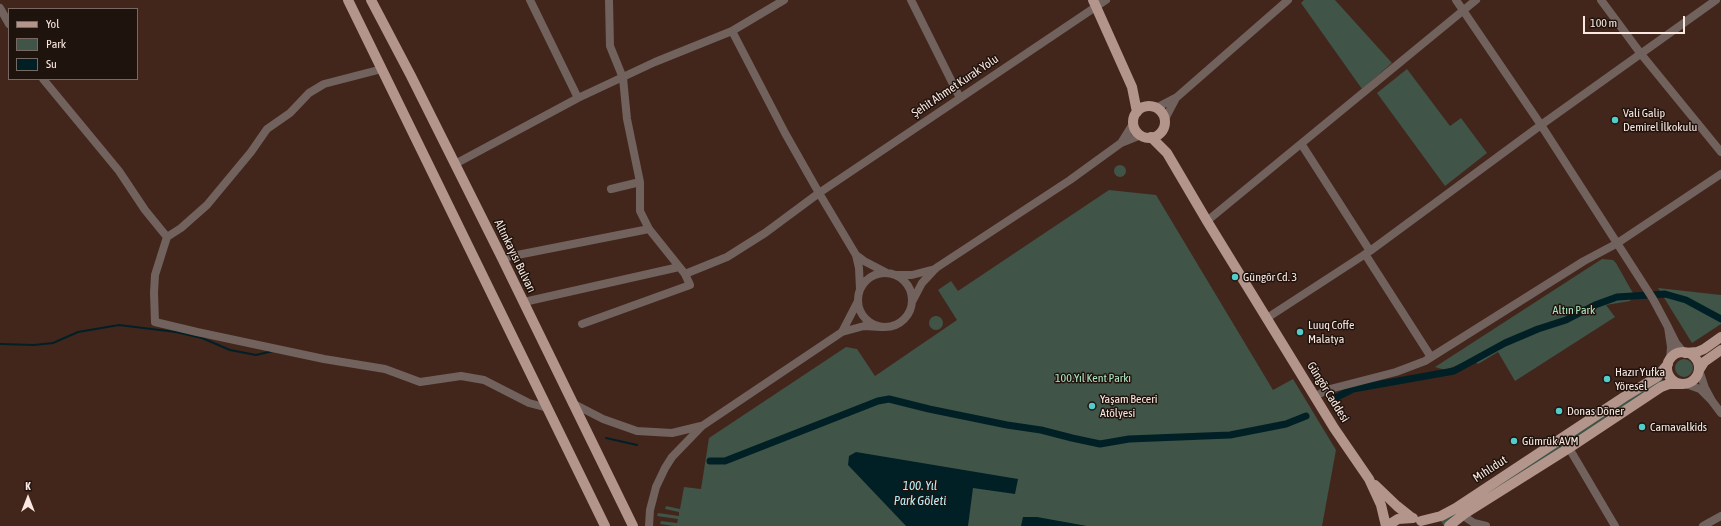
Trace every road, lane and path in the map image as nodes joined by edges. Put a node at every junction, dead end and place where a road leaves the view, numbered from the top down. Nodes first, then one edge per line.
1 (348, 0) edge
2 (371, 0) edge
3 (530, 0) edge
4 (609, 0) edge
5 (784, 0) edge
6 (911, 0) edge
7 (1106, 0) edge
8 (1288, 0) edge
9 (1456, 0) edge
10 (1476, 0) edge
11 (1601, 0) edge
12 (1716, 0) edge
13 (1094, 4) edge
14 (0, 8) edge
15 (1462, 11) junction
16 (8, 22) edge
17 (732, 31) junction
18 (1641, 54) junction
19 (382, 69) junction
20 (623, 78) junction
21 (44, 80) edge
22 (1132, 87) junction
23 (1177, 97) junction
24 (578, 98) junction
25 (960, 98) junction
26 (1153, 107) junction
27 (1135, 117) junction
28 (1164, 124) junction
29 (1541, 125) junction
30 (1146, 136) junction
31 (1121, 143) junction
32 (1302, 145) junction
33 (1721, 152) edge
34 (1167, 153) junction
35 (455, 164) junction
36 (1721, 174) edge
37 (640, 182) junction
38 (611, 189) dead end
39 (819, 193) junction
40 (1207, 221) junction
41 (649, 229) junction
42 (167, 237) junction
43 (1616, 244) junction
44 (1367, 252) junction
45 (856, 254) junction
46 (502, 258) junction
47 (679, 267) junction
48 (936, 268) junction
49 (685, 274) junction
50 (891, 274) junction
51 (860, 292) junction
52 (858, 301) junction
53 (524, 302) junction
54 (912, 302) junction
55 (1267, 318) junction
56 (582, 324) dead end
57 (882, 327) junction
58 (1668, 328) junction
59 (842, 332) junction
60 (1721, 337) edge
61 (1721, 350) edge
62 (1684, 353) junction
63 (1431, 356) junction
64 (1669, 362) junction
65 (1699, 370) junction
66 (1684, 384) junction
67 (1315, 396) junction
68 (1712, 401) junction
69 (572, 403) junction
70 (548, 408) junction
71 (1721, 413) edge
72 (702, 426) junction
73 (1569, 448) junction
74 (1369, 479) junction
75 (1462, 515) junction
76 (1721, 516) edge
77 (1420, 522) edge
78 (605, 526) edge
79 (633, 526) edge
80 (650, 526) edge
81 (1387, 526) edge
82 (1449, 526) edge
83 (1486, 526) edge
84 (1615, 526) edge
85 (1703, 526) edge

1 - 19 main road
2 - 35 main road, Altınkayısı Bulvarı
3 - 24 street
4 - 20 street
5 - 17 street
6 - 25 street
7 - 13 street, Şehit Ahmet Kurak Yolu
8 - 23 street
9 - 15 street
10 - 15 street
11 - 18 street
12 - 18 street
13 - 22 main road
13 - 25 street, Şehit Ahmet Kurak Yolu
14 - 16 street
15 - 29 street
15 - 32 street
17 - 20 street
17 - 39 street
18 - 29 street
18 - 33 street
19 - 42 street
19 - 70 main road
20 - 24 street
20 - 37 street
21 - 42 street
22 - 26 main road
22 - 27 main road
23 - 26 street
23 - 28 street
24 - 35 street
25 - 39 street, Şehit Ahmet Kurak Yolu
26 - 27 main road
26 - 28 main road
27 - 30 main road
27 - 31 street
28 - 30 main road
28 - 34 main road, Güngör Caddesi
29 - 43 street
29 - 44 street
30 - 31 street
30 - 34 main road, Güngör Caddesi
31 - 48 street
32 - 40 street
32 - 44 street
34 - 40 main road, Güngör Caddesi
35 - 46 main road, Altınkayısı Bulvarı
36 - 43 street
37 - 38 street
37 - 41 street
39 - 45 street
39 - 49 street, Şehit Ahmet Kurak Yolu
40 - 55 main road, Güngör Caddesi
41 - 46 street
41 - 47 street
42 - 70 street
43 - 58 street
43 - 63 street
44 - 55 street
44 - 63 street
45 - 50 street
45 - 51 street
46 - 53 main road, Altınkayısı Bulvarı
47 - 49 street
47 - 53 street
48 - 50 street
48 - 54 street
49 - 56 street
50 - 51 street
50 - 54 street
51 - 52 street
52 - 57 street
52 - 59 street
53 - 69 main road, Altınkayısı Bulvarı
54 - 57 street
55 - 67 main road, Güngör Caddesi
57 - 59 street
58 - 62 street
58 - 64 street
59 - 72 street
60 - 62 main road
61 - 65 main road
62 - 64 main road
62 - 65 main road
63 - 67 street
64 - 66 main road
64 - 77 main road, Mıhlıdut
65 - 66 main road
65 - 68 street
66 - 68 street
66 - 73 main road, Mıhlıdut
67 - 74 main road, Güngör Caddesi
68 - 71 street
69 - 72 street
69 - 79 main road, Altınkayısı Bulvarı
70 - 78 main road
72 - 80 street
73 - 75 main road, Mıhlıdut
73 - 84 street
74 - 77 main road
74 - 81 main road
75 - 82 main road, Mıhlıdut
75 - 83 street
76 - 85 street
77 - 81 main road, Mıhlıdut

